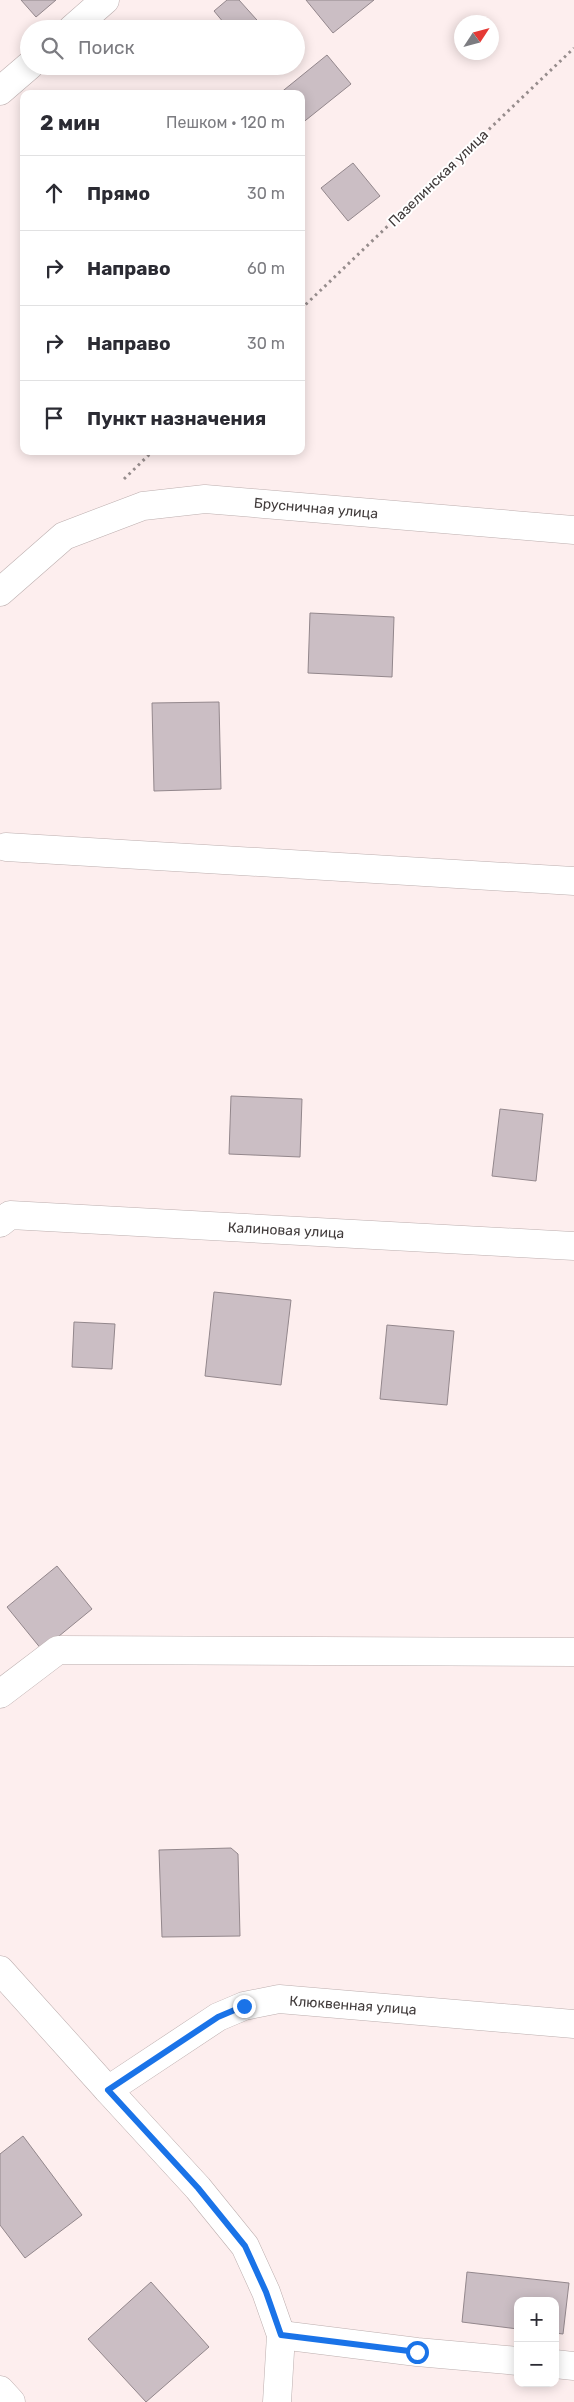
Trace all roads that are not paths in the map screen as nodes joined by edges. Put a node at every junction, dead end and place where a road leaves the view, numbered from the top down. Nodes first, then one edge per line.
1 (105, 0) edge
2 (82, 20) edge
3 (20, 74) edge
4 (0, 91) edge
5 (574, 530) edge
6 (0, 592) edge
7 (6, 847) dead end
8 (574, 881) edge
9 (0, 1223) edge
10 (574, 1246) edge
11 (574, 1652) edge
12 (0, 1694) edge
13 (0, 1970) edge
14 (574, 2024) edge
15 (108, 2090) junction
16 (281, 2335) junction
17 (514, 2361) edge
18 (559, 2364) edge
19 (574, 2366) edge
20 (0, 2390) edge
21 (11, 2402) edge
22 (277, 2402) edge

1 - 2 street
3 - 4 street
5 - 6 street, Брусничная улица
7 - 8 street
9 - 10 street, Калиновая улица
11 - 12 street
13 - 15 street
14 - 15 street, Клюквенная улица
15 - 16 street
16 - 17 street
16 - 22 street
18 - 19 street
20 - 21 street

